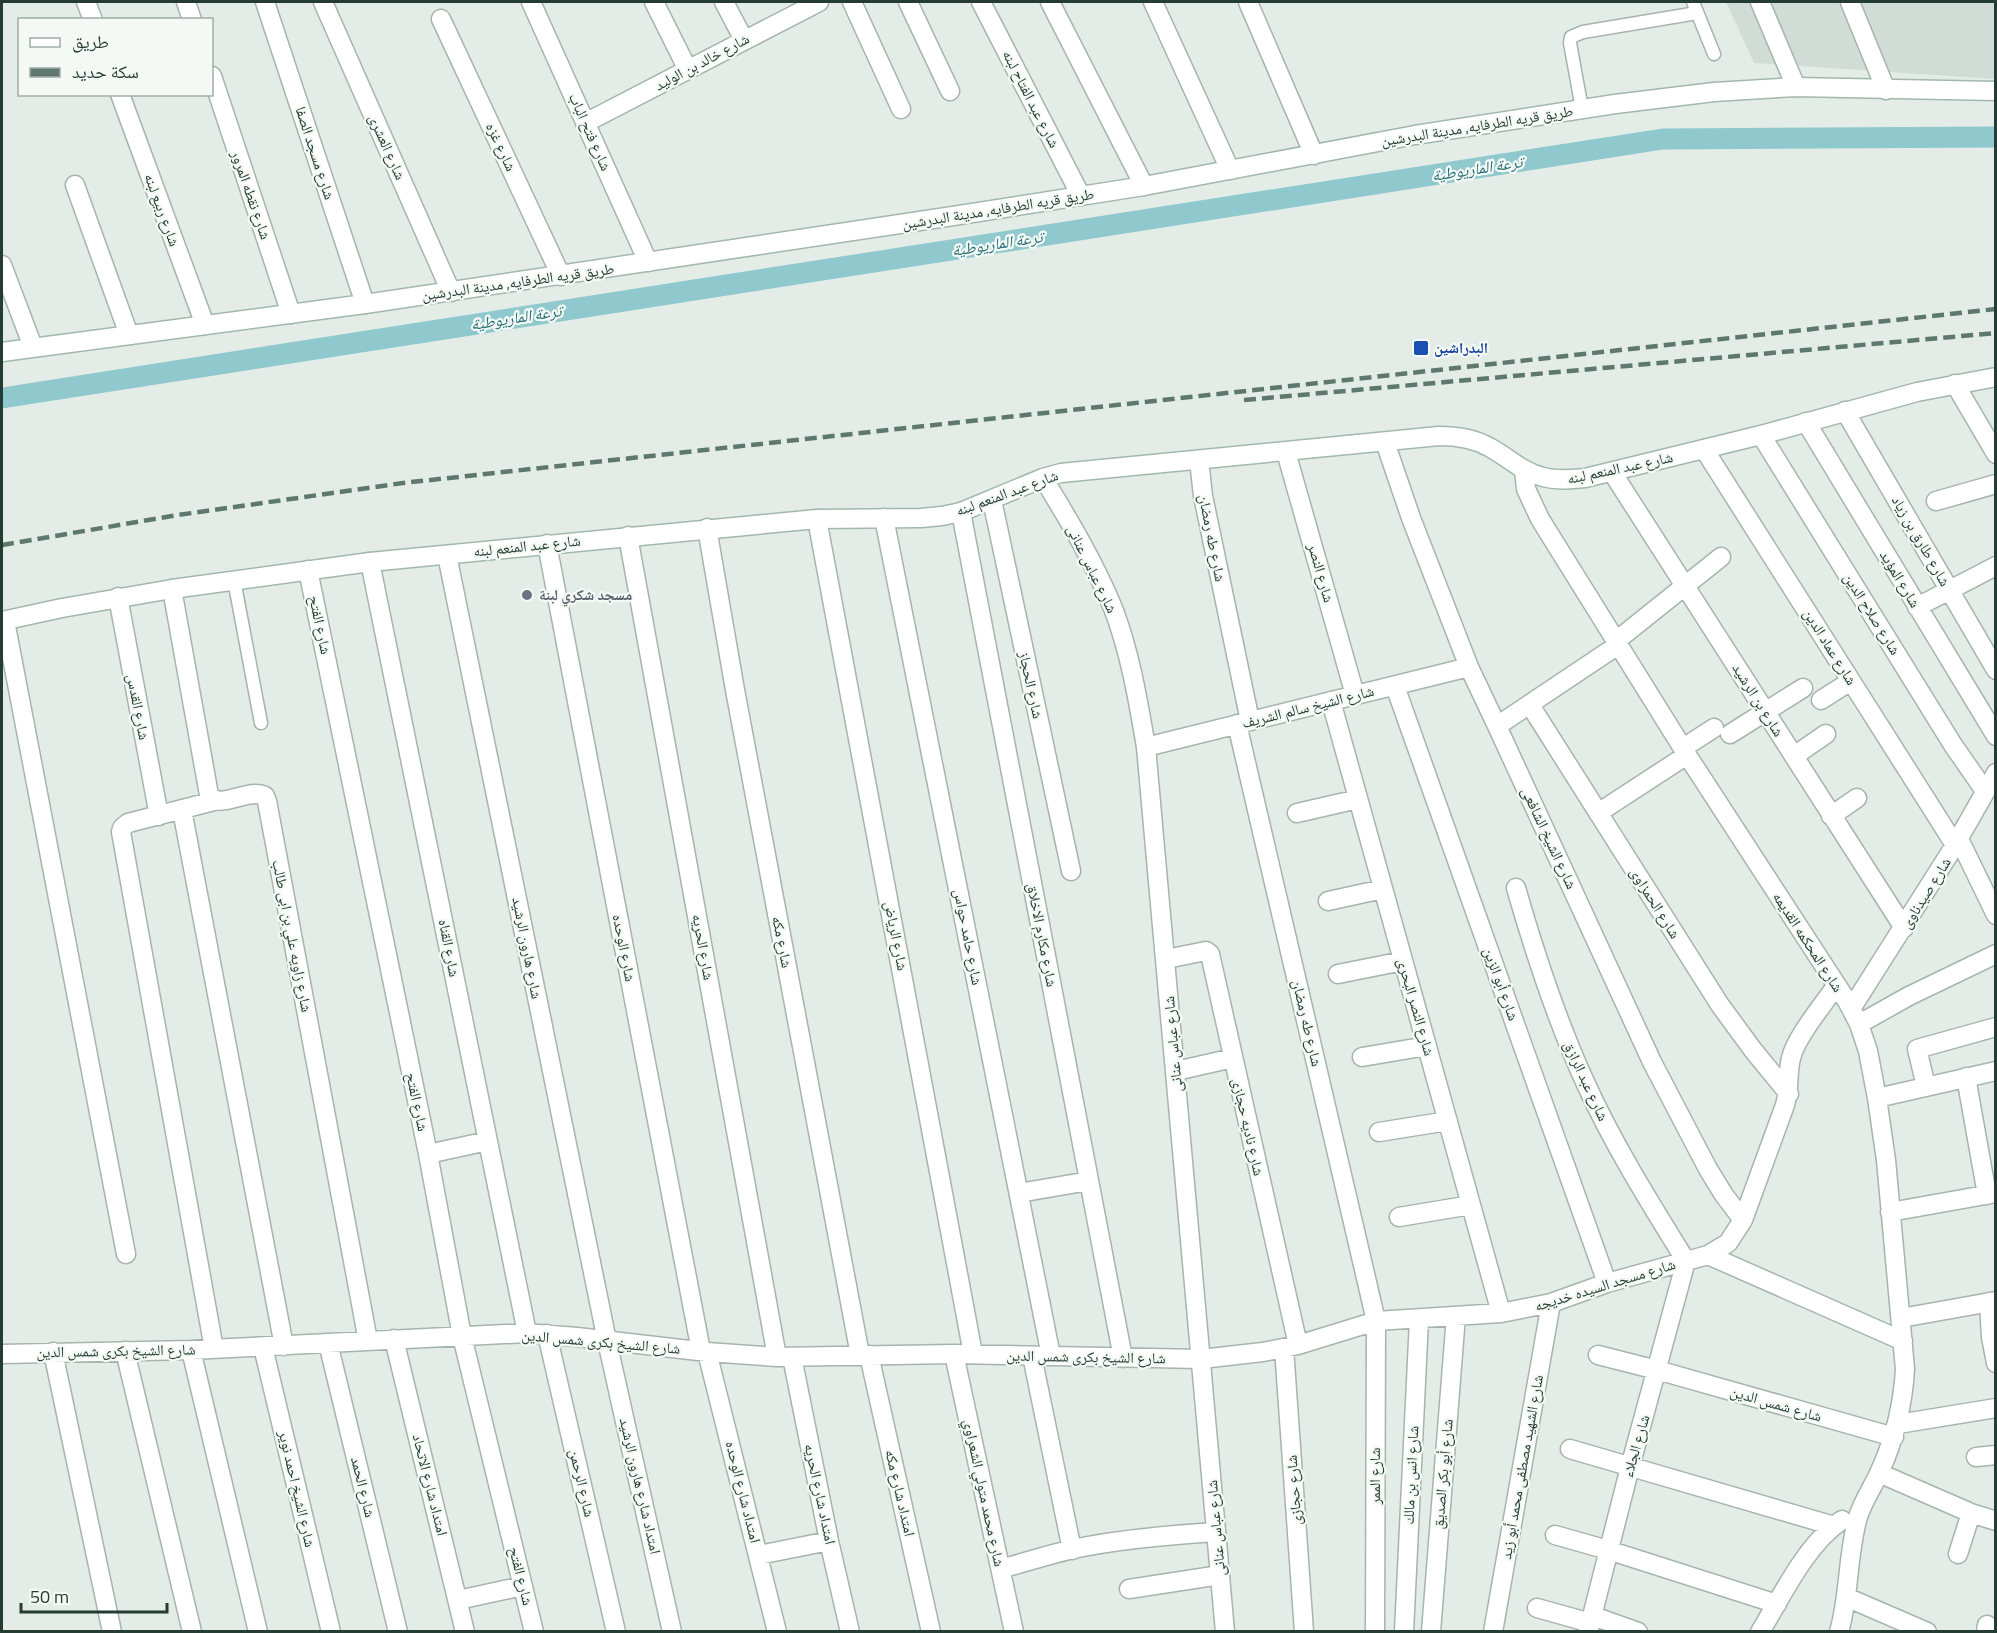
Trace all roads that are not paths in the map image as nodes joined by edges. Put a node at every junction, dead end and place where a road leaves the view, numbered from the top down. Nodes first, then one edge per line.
1 (86, 2) edge
2 (186, 2) edge
3 (265, 2) edge
4 (323, 2) edge
5 (531, 2) edge
6 (654, 2) edge
7 (724, 2) edge
8 (852, 2) edge
9 (908, 2) edge
10 (981, 2) edge
11 (1050, 2) edge
12 (1153, 2) edge
13 (1248, 2) edge
14 (1760, 2) edge
15 (1850, 2) edge
16 (810, 3) edge
17 (1695, 7) edge
18 (92, 18) edge
19 (191, 18) edge
20 (441, 19) dead end
21 (744, 40) junction
22 (1713, 54) dead end
23 (688, 70) junction
24 (213, 79) edge
25 (1796, 87) junction
26 (1886, 90) junction
27 (950, 91) dead end
28 (1995, 91) edge
29 (121, 96) edge
30 (901, 108) dead end
31 (1582, 109) junction
32 (585, 123) junction
33 (1314, 155) junction
34 (1230, 170) junction
35 (75, 185) dead end
36 (1144, 186) junction
37 (1081, 196) junction
38 (648, 262) junction
39 (2, 265) edge
40 (561, 276) junction
41 (451, 292) junction
42 (365, 304) junction
43 (291, 314) junction
44 (205, 325) junction
45 (129, 335) junction
46 (33, 347) junction
47 (2, 352) edge
48 (1995, 377) edge
49 (1955, 384) junction
50 (1845, 411) junction
51 (1806, 422) junction
52 (1761, 435) junction
53 (1385, 442) junction
54 (1704, 449) junction
55 (1286, 452) junction
56 (1995, 454) edge
57 (1199, 460) junction
58 (1524, 470) junction
59 (1612, 472) junction
60 (1043, 478) junction
61 (1995, 484) edge
62 (992, 500) junction
63 (1936, 501) dead end
64 (961, 512) junction
65 (884, 518) junction
66 (817, 519) junction
67 (707, 528) junction
68 (628, 536) junction
69 (547, 544) junction
70 (447, 555) junction
71 (1721, 557) dead end
72 (370, 562) junction
73 (1995, 566) edge
74 (309, 570) junction
75 (234, 580) junction
76 (1686, 585) junction
77 (172, 589) junction
78 (1950, 590) junction
79 (118, 597) junction
80 (1917, 607) junction
81 (3, 621) edge
82 (1617, 643) junction
83 (1469, 667) junction
84 (1995, 670) edge
85 (1851, 681) junction
86 (1395, 686) junction
87 (1803, 688) dead end
88 (1355, 695) junction
89 (1821, 700) dead end
90 (1331, 701) junction
91 (1530, 705) junction
92 (1765, 712) junction
93 (261, 723) dead end
94 (1244, 723) junction
95 (1497, 726) junction
96 (1826, 734) dead end
97 (1995, 736) edge
98 (1146, 747) junction
99 (1685, 752) junction
100 (1794, 756) junction
101 (1995, 774) edge
102 (1985, 791) junction
103 (1857, 798) dead end
104 (1358, 799) junction
105 (214, 801) junction
106 (182, 810) junction
107 (1297, 813) dead end
108 (1598, 813) junction
109 (159, 816) junction
110 (1831, 816) junction
111 (1957, 842) junction
112 (1071, 871) dead end
113 (1516, 888) dead end
114 (1383, 889) junction
115 (1328, 901) dead end
116 (1995, 915) edge
117 (1904, 928) junction
118 (1995, 954) edge
119 (1166, 959) junction
120 (1403, 961) junction
121 (1338, 974) dead end
122 (1836, 986) junction
123 (1855, 1017) junction
124 (1995, 1028) edge
125 (1427, 1046) junction
126 (1362, 1057) dead end
127 (1233, 1058) junction
128 (1176, 1071) junction
129 (1995, 1071) edge
130 (1966, 1077) junction
131 (1926, 1086) junction
132 (1789, 1094) junction
133 (1877, 1098) junction
134 (1448, 1121) junction
135 (1379, 1132) dead end
136 (488, 1141) junction
137 (428, 1155) junction
138 (1089, 1181) junction
139 (1019, 1193) junction
140 (1991, 1194) edge
141 (1471, 1205) junction
142 (1890, 1212) junction
143 (1399, 1218) dead end
144 (1743, 1220) junction
145 (126, 1254) dead end
146 (1708, 1255) junction
147 (1686, 1261) junction
148 (1607, 1283) junction
149 (1992, 1302) edge
150 (1551, 1303) junction
151 (1501, 1313) junction
152 (1456, 1316) junction
153 (1901, 1318) junction
154 (1419, 1319) junction
155 (1376, 1321) junction
156 (527, 1333) junction
157 (547, 1334) junction
158 (462, 1336) junction
159 (394, 1340) junction
160 (368, 1341) junction
161 (607, 1341) junction
162 (1903, 1341) junction
163 (328, 1343) junction
164 (284, 1346) junction
165 (1291, 1346) junction
166 (263, 1347) junction
167 (214, 1349) junction
168 (190, 1350) junction
169 (53, 1352) junction
170 (126, 1352) junction
171 (704, 1352) junction
172 (2, 1354) edge
173 (954, 1354) junction
174 (973, 1354) junction
175 (1995, 1354) edge
176 (864, 1355) junction
177 (1598, 1355) dead end
178 (1032, 1356) junction
179 (1051, 1356) junction
180 (785, 1357) junction
181 (1123, 1358) junction
182 (1201, 1359) junction
183 (1658, 1370) junction
184 (1995, 1408) edge
185 (1896, 1431) junction
186 (1570, 1449) dead end
187 (1995, 1455) edge
188 (1976, 1457) dead end
189 (1630, 1467) junction
190 (1880, 1473) junction
191 (1861, 1508) junction
192 (1971, 1513) junction
193 (1995, 1521) edge
194 (1834, 1526) junction
195 (1216, 1532) junction
196 (1555, 1535) dead end
197 (829, 1541) junction
198 (1072, 1550) junction
199 (1608, 1550) junction
200 (1958, 1554) dead end
201 (759, 1556) junction
202 (1001, 1569) junction
203 (1220, 1575) junction
204 (524, 1586) junction
205 (1129, 1589) dead end
206 (1846, 1597) junction
207 (458, 1600) junction
208 (1777, 1604) junction
209 (1537, 1608) dead end
210 (1591, 1623) edge
211 (1404, 1631) edge
212 (112, 1632) edge
213 (192, 1632) edge
214 (258, 1632) edge
215 (331, 1632) edge
216 (398, 1632) edge
217 (465, 1632) edge
218 (534, 1632) edge
219 (616, 1632) edge
220 (672, 1632) edge
221 (777, 1632) edge
222 (850, 1632) edge
223 (932, 1632) edge
224 (1014, 1632) edge
225 (1224, 1632) edge
226 (1304, 1632) edge
227 (1375, 1632) edge
228 (1413, 1632) edge
229 (1431, 1632) edge
230 (1493, 1632) edge
231 (1638, 1632) edge
232 (1760, 1632) edge
233 (1839, 1632) edge
234 (1927, 1632) edge

1 - 18 street
2 - 19 street
3 - 42 street, شارع مسجد الصفا
4 - 41 street, شارع العشرى
5 - 32 street, شارع فتح الباب
6 - 23 street
7 - 21 street
8 - 30 street
9 - 27 street
10 - 37 street, شارع عبد الفتاح لبنه
11 - 36 street
12 - 34 street
13 - 33 street
14 - 25 street
15 - 26 street
16 - 21 street, شارع خالد بن الوليد
17 - 22 lane
17 - 31 lane
20 - 40 street, شارع غزه
21 - 23 street, شارع خالد بن الوليد
23 - 32 street, شارع خالد بن الوليد
24 - 43 street, شارع نقطه المرور
25 - 26 street, طريق قريه الطرفايه, مدينة البدرشين
25 - 31 street, طريق قريه الطرفايه, مدينة البدرشين
26 - 28 street, طريق قريه الطرفايه, مدينة البدرشين
29 - 44 street, شارع ربيع لبنه
31 - 33 street, طريق قريه الطرفايه, مدينة البدرشين
32 - 38 street, شارع فتح الباب
33 - 34 street, طريق قريه الطرفايه, مدينة البدرشين
34 - 36 street, طريق قريه الطرفايه, مدينة البدرشين
35 - 45 street
36 - 37 street, طريق قريه الطرفايه, مدينة البدرشين
37 - 38 street, طريق قريه الطرفايه, مدينة البدرشين
38 - 40 street, طريق قريه الطرفايه, مدينة البدرشين
39 - 46 street
40 - 41 street, طريق قريه الطرفايه, مدينة البدرشين
41 - 42 street, طريق قريه الطرفايه, مدينة البدرشين
42 - 43 street, طريق قريه الطرفايه, مدينة البدرشين
43 - 44 street, طريق قريه الطرفايه, مدينة البدرشين
44 - 45 street, طريق قريه الطرفايه, مدينة البدرشين
45 - 46 street, طريق قريه الطرفايه, مدينة البدرشين
46 - 47 street, طريق قريه الطرفايه, مدينة البدرشين
48 - 49 street, شارع عبد المنعم لبنه
49 - 50 street, شارع عبد المنعم لبنه
49 - 56 street
50 - 51 street, شارع عبد المنعم لبنه
50 - 78 street, شارع طارق بن زياد
51 - 52 street, شارع عبد المنعم لبنه
51 - 80 street, شارع المؤيد
52 - 54 street, شارع عبد المنعم لبنه
52 - 102 street, شارع صلاح الدين
53 - 55 street, شارع عبد المنعم لبنه
53 - 58 street, شارع عبد المنعم لبنه
53 - 83 street, شارع الشيخ الشافعى
54 - 59 street, شارع عبد المنعم لبنه
54 - 85 street, شارع عماد الدين
55 - 57 street, شارع عبد المنعم لبنه
55 - 88 street, شارع النصر
57 - 60 street, شارع عبد المنعم لبنه
57 - 94 street, شارع طه رمضان
58 - 59 street, شارع عبد المنعم لبنه
58 - 82 street, شارع المحكمه القديمه
59 - 76 street, شارع بن الرشيد
60 - 62 street, شارع عبد المنعم لبنه
60 - 98 street, شارع عباس عنانى
61 - 63 street
62 - 64 street, شارع عبد المنعم لبنه
62 - 112 street, شارع الحجاز
64 - 65 street, شارع عبد المنعم لبنه
64 - 138 street, شارع مكارم الاخلاق
65 - 66 street, شارع عبد المنعم لبنه
65 - 139 street, شارع حامد حواس
66 - 67 street, شارع عبد المنعم لبنه
66 - 174 street, شارع الرياض
67 - 68 street, شارع عبد المنعم لبنه
67 - 176 street, شارع مكه
68 - 69 street, شارع عبد المنعم لبنه
68 - 180 street, شارع الحريه
69 - 70 street, شارع عبد المنعم لبنه
69 - 171 street, شارع الوحده
70 - 72 street, شارع عبد المنعم لبنه
70 - 161 street, شارع هارون الرشيد
71 - 76 street
72 - 74 street, شارع عبد المنعم لبنه
72 - 136 street, شارع القناه
73 - 78 street
74 - 75 street, شارع عبد المنعم لبنه
74 - 137 street, شارع الفتح
75 - 77 street, شارع عبد المنعم لبنه
75 - 93 lane
76 - 82 street
76 - 92 street, شارع بن الرشيد
77 - 79 street, شارع عبد المنعم لبنه
77 - 105 street
78 - 80 street
78 - 84 street, شارع طارق بن زياد
79 - 81 street, شارع عبد المنعم لبنه
79 - 109 street, شارع القدس
80 - 97 street, شارع المؤيد
81 - 145 street
82 - 91 street
82 - 99 street, شارع المحكمه القديمه
83 - 86 street, شارع الشيخ سالم الشريف
83 - 95 street, شارع الشيخ الشافعى
85 - 89 street
85 - 111 street, شارع عماد الدين
86 - 88 street, شارع الشيخ سالم الشريف
86 - 148 street, شارع أبو الزين
87 - 92 street
88 - 90 street, شارع الشيخ سالم الشريف
90 - 94 street, شارع الشيخ سالم الشريف
90 - 104 street, شارع النصر البحرى
91 - 95 street
91 - 108 street, شارع الحمزاوى
92 - 99 street
92 - 100 street, شارع بن الرشيد
94 - 98 street, شارع الشيخ سالم الشريف
94 - 155 street, شارع طه رمضان
95 - 144 street, شارع الشيخ الشافعى
96 - 100 street
98 - 119 street, شارع عباس عنانى
99 - 108 street
99 - 122 street, شارع المحكمه القديمه
100 - 110 street, شارع بن الرشيد
101 - 102 street, شارع صيدناوى
102 - 111 street, شارع صيدناوى
103 - 110 street
104 - 107 street
104 - 114 street, شارع النصر البحرى
105 - 106 street, شارع زاويه علي بن ابى طالب
105 - 160 street, شارع زاويه علي بن ابى طالب
106 - 109 street, شارع زاويه علي بن ابى طالب
106 - 164 street
108 - 132 street, شارع الحمزاوى
109 - 167 street, شارع زاويه علي بن ابى طالب
110 - 117 street, شارع بن الرشيد
111 - 116 street, شارع عماد الدين
111 - 117 street, شارع صيدناوى
113 - 147 street, شارع عبد الرازق
114 - 115 street
114 - 120 street, شارع النصر البحرى
117 - 123 street, شارع صيدناوى
118 - 123 street
119 - 127 street, شارع ناديه حجازى
119 - 128 street, شارع عباس عنانى
120 - 121 street
120 - 125 street, شارع النصر البحرى
122 - 123 street, شارع المحكمه القديمه
122 - 132 street, شارع مسجد السيده خديجه
123 - 133 street, شارع المحكمه القديمه
124 - 131 street
125 - 126 street
125 - 134 street, شارع النصر البحرى
127 - 128 street
127 - 165 street, شارع ناديه حجازى
128 - 182 street, شارع عباس عنانى
129 - 130 street
130 - 131 street
130 - 140 street
131 - 133 street
132 - 144 street, شارع مسجد السيده خديجه
133 - 142 street, شارع المحكمه القديمه
134 - 135 street
134 - 141 street, شارع النصر البحرى
136 - 137 street
136 - 156 street, شارع القناه
137 - 158 street, شارع الفتح
138 - 139 street
138 - 181 street, شارع مكارم الاخلاق
139 - 179 street, شارع حامد حواس
140 - 142 street
141 - 143 street
141 - 151 street, شارع النصر البحرى
142 - 153 street, شارع المحكمه القديمه
144 - 146 street, شارع مسجد السيده خديجه
146 - 147 street, شارع مسجد السيده خديجه
146 - 162 street
147 - 148 street, شارع مسجد السيده خديجه
147 - 183 street, شارع الجلاء
148 - 150 street, شارع مسجد السيده خديجه
149 - 153 street
149 - 175 street
150 - 151 street, شارع مسجد السيده خديجه
150 - 230 street, شارع الشهيد مصطفى محمد أبو زيد
151 - 152 street, شارع مسجد السيده خديجه
152 - 154 street, شارع مسجد السيده خديجه
152 - 229 street, شارع أبو بكر الصديق
153 - 162 street, شارع المحكمه القديمه
154 - 155 street, شارع مسجد السيده خديجه
154 - 211 street, شارع انس بن مالك
155 - 165 street, شارع مسجد السيده خديجه
155 - 227 street, شارع الممر
156 - 157 street, شارع الشيخ بكرى شمس الدين
156 - 158 street, شارع الشيخ بكرى شمس الدين
157 - 161 street, شارع الشيخ بكرى شمس الدين
157 - 219 street, شارع الرحمن
158 - 159 street, شارع الشيخ بكرى شمس الدين
158 - 204 street, شارع الفتح
159 - 160 street, شارع الشيخ بكرى شمس الدين
159 - 207 street, امتداد شارع الاتحاد
160 - 163 street, شارع الشيخ بكرى شمس الدين
161 - 171 street, شارع الشيخ بكرى شمس الدين
161 - 220 street, امتداد شارع هارون الرشيد
162 - 185 street, شارع المحكمه القديمه
163 - 164 street, شارع الشيخ بكرى شمس الدين
163 - 216 street, شارع الحمد
164 - 166 street, شارع الشيخ بكرى شمس الدين
165 - 182 street, شارع مسجد السيده خديجه
165 - 226 street, شارع حجازى
166 - 167 street, شارع الشيخ بكرى شمس الدين
166 - 215 street, شارع الشيخ احمد نوير
167 - 168 street, شارع الشيخ بكرى شمس الدين
168 - 170 street, شارع الشيخ بكرى شمس الدين
168 - 214 street
169 - 170 street, شارع الشيخ بكرى شمس الدين
169 - 172 street, شارع الشيخ بكرى شمس الدين
169 - 212 street
170 - 213 street
171 - 180 street, شارع الشيخ بكرى شمس الدين
171 - 201 street, امتداد شارع الوحده
173 - 174 street, شارع الشيخ بكرى شمس الدين
173 - 176 street, شارع الشيخ بكرى شمس الدين
173 - 202 street, شارع محمد متولي الشعراوي
174 - 178 street, شارع الشيخ بكرى شمس الدين
176 - 180 street, شارع الشيخ بكرى شمس الدين
176 - 223 street, امتداد شارع مكه
177 - 183 street, شارع شمس الدين
178 - 179 street, شارع الشيخ بكرى شمس الدين
178 - 198 street
179 - 181 street, شارع الشيخ بكرى شمس الدين
180 - 197 street, امتداد شارع الحريه
181 - 182 street, شارع الشيخ بكرى شمس الدين
182 - 195 street, شارع عباس عنانى
183 - 185 street, شارع شمس الدين
183 - 189 street, شارع الجلاء
184 - 185 street
185 - 190 street, شارع المحكمه القديمه
186 - 189 street
187 - 188 street
189 - 194 street
189 - 199 street, شارع الجلاء
190 - 191 street, شارع المحكمه القديمه
190 - 192 street
191 - 194 street
191 - 206 street
192 - 193 street
192 - 200 street
194 - 208 street
195 - 198 street
195 - 203 street, شارع عباس عنانى
196 - 199 street
197 - 201 street
197 - 222 street, امتداد شارع الحريه
198 - 202 street
199 - 208 street
199 - 210 street, شارع الجلاء
201 - 221 street, امتداد شارع الوحده
202 - 224 street, شارع محمد متولي الشعراوي
203 - 205 street
203 - 225 street, شارع عباس عنانى
204 - 207 street
204 - 218 street, شارع الفتح
206 - 233 street
206 - 234 street
207 - 217 street, امتداد شارع الاتحاد
208 - 232 street
209 - 210 street
210 - 231 street
211 - 228 street

